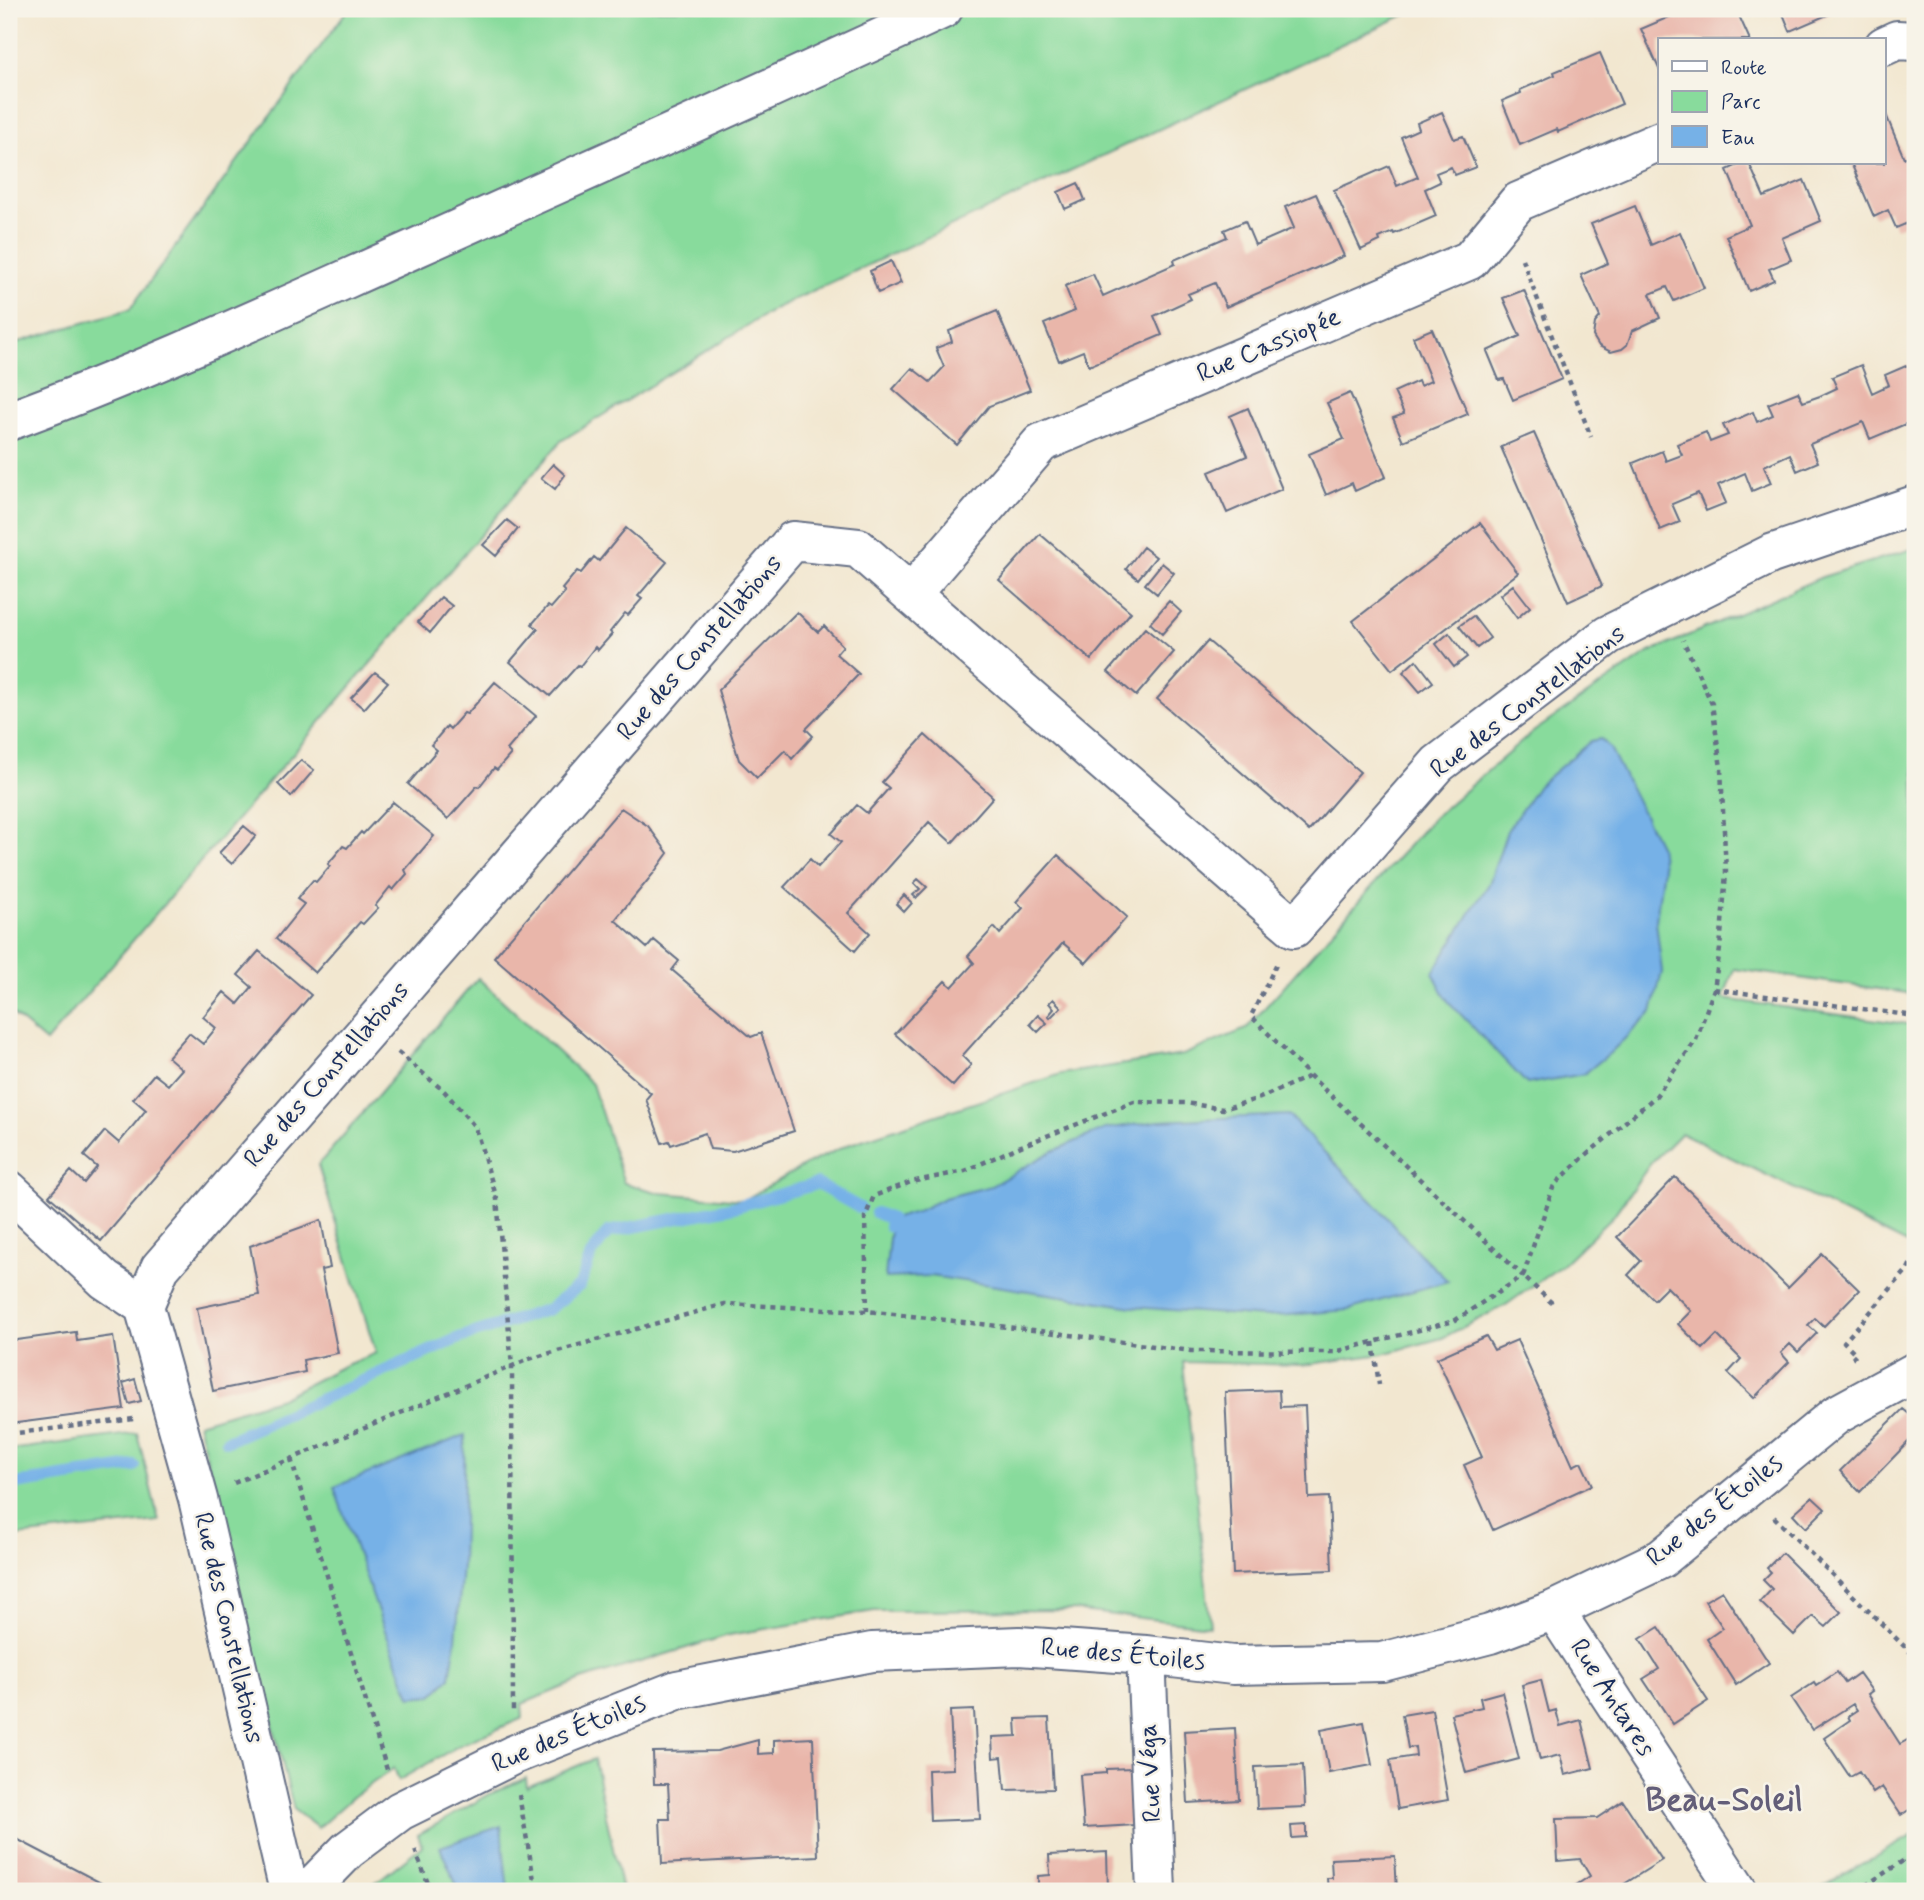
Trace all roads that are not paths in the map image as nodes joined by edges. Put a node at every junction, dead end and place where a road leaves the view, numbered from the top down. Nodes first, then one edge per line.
1 (943, 9) edge
2 (1915, 41) edge
3 (1885, 46) edge
4 (1658, 142) edge
5 (9, 421) edge
6 (1915, 505) edge
7 (911, 594) junction
8 (9, 1190) edge
9 (144, 1306) junction
10 (1915, 1372) edge
11 (1554, 1610) junction
12 (1146, 1655) junction
13 (289, 1891) edge
14 (308, 1891) edge
15 (1156, 1891) edge
16 (1738, 1891) edge

1 - 5 street
2 - 3 street
4 - 7 street, Rue Cassiopée
6 - 7 street, Rue des Constellations
7 - 9 street, Rue des Constellations
8 - 9 street
9 - 13 street, Rue des Constellations
10 - 11 street, Rue des Étoiles
11 - 12 street, Rue des Étoiles
11 - 16 street, Rue Antares
12 - 14 street, Rue des Étoiles
12 - 15 street, Rue Véga

